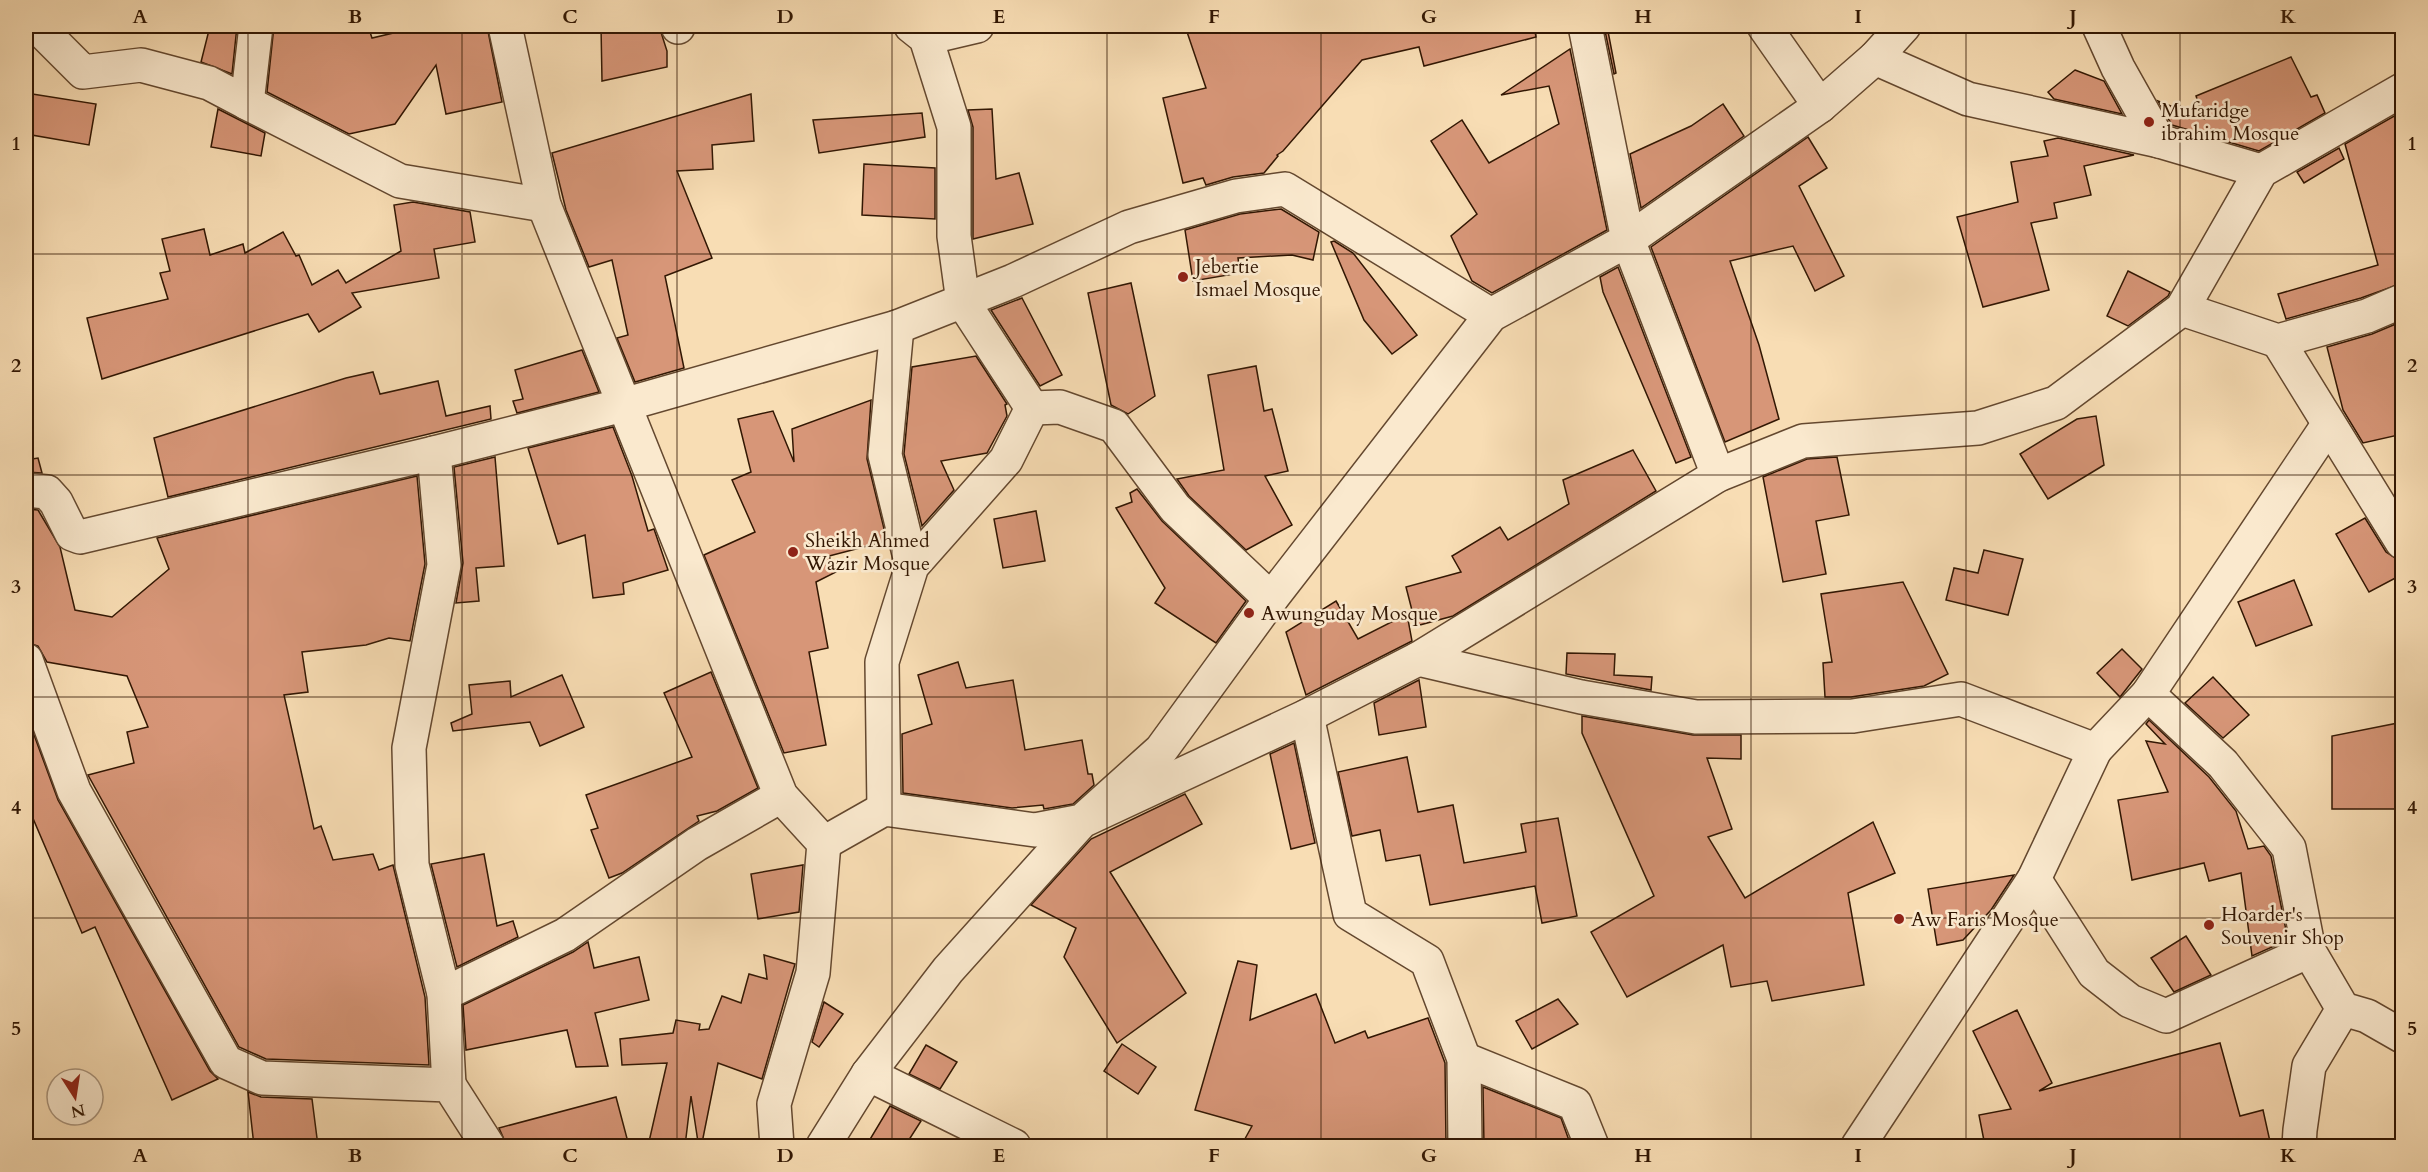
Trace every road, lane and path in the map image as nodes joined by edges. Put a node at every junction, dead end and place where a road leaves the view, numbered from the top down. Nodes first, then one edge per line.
1 (37, 26) edge
2 (256, 26) edge
3 (505, 26) edge
4 (977, 26) edge
5 (1585, 26) edge
6 (1764, 26) edge
7 (1904, 26) edge
8 (2098, 26) edge
9 (919, 32) edge
10 (1875, 58) junction
11 (2403, 90) edge
12 (247, 103) junction
13 (1820, 106) junction
14 (2159, 141) junction
15 (2261, 171) junction
16 (544, 205) junction
17 (1628, 240) junction
18 (2403, 301) edge
19 (963, 302) junction
20 (2182, 309) junction
21 (1491, 315) junction
22 (897, 327) junction
23 (2278, 341) junction
24 (623, 405) junction
25 (1032, 408) junction
26 (2328, 425) junction
27 (434, 453) junction
28 (1718, 474) junction
29 (26, 490) edge
30 (2403, 542) edge
31 (912, 566) junction
32 (1271, 599) junction
33 (1418, 659) junction
34 (26, 660) edge
35 (2148, 694) junction
36 (1307, 716) junction
37 (2095, 750) junction
38 (782, 796) junction
39 (884, 809) junction
40 (1082, 821) junction
41 (824, 843) junction
42 (2034, 879) junction
43 (2309, 951) junction
44 (444, 994) junction
45 (2343, 1009) junction
46 (2403, 1036) edge
47 (1464, 1059) junction
48 (868, 1074) junction
49 (449, 1084) junction
50 (488, 1146) edge
51 (777, 1146) edge
52 (823, 1146) edge
53 (1014, 1146) edge
54 (1465, 1146) edge
55 (1592, 1146) edge
56 (1858, 1146) edge
57 (2299, 1146) edge

1 - 12 street
2 - 12 street
3 - 16 street
4 - 9 street
5 - 17 street
6 - 13 street
7 - 10 street
8 - 14 street
9 - 19 street
10 - 13 street
10 - 14 street
11 - 15 street
12 - 16 street
13 - 17 street
14 - 15 street
15 - 20 street
16 - 24 street
17 - 21 street
17 - 28 street
18 - 23 street
19 - 21 street
19 - 22 street
19 - 25 street
20 - 23 street
20 - 28 street
21 - 32 street
22 - 24 street
22 - 31 street
23 - 26 street
24 - 27 street
24 - 38 street
25 - 31 street
25 - 32 street
26 - 30 street
26 - 35 street
27 - 29 street
27 - 44 street
28 - 33 street
31 - 39 street
32 - 40 street
33 - 36 street
33 - 37 street
34 - 49 street
35 - 37 street
35 - 43 street
36 - 40 street
36 - 47 street
37 - 42 street
38 - 41 street
38 - 44 street
39 - 40 street
39 - 41 street
40 - 48 street
41 - 51 street
42 - 43 street
42 - 56 street
43 - 45 street
44 - 49 street
45 - 46 street
45 - 57 street
47 - 54 street
47 - 55 street
48 - 52 street
48 - 53 street
49 - 50 street

